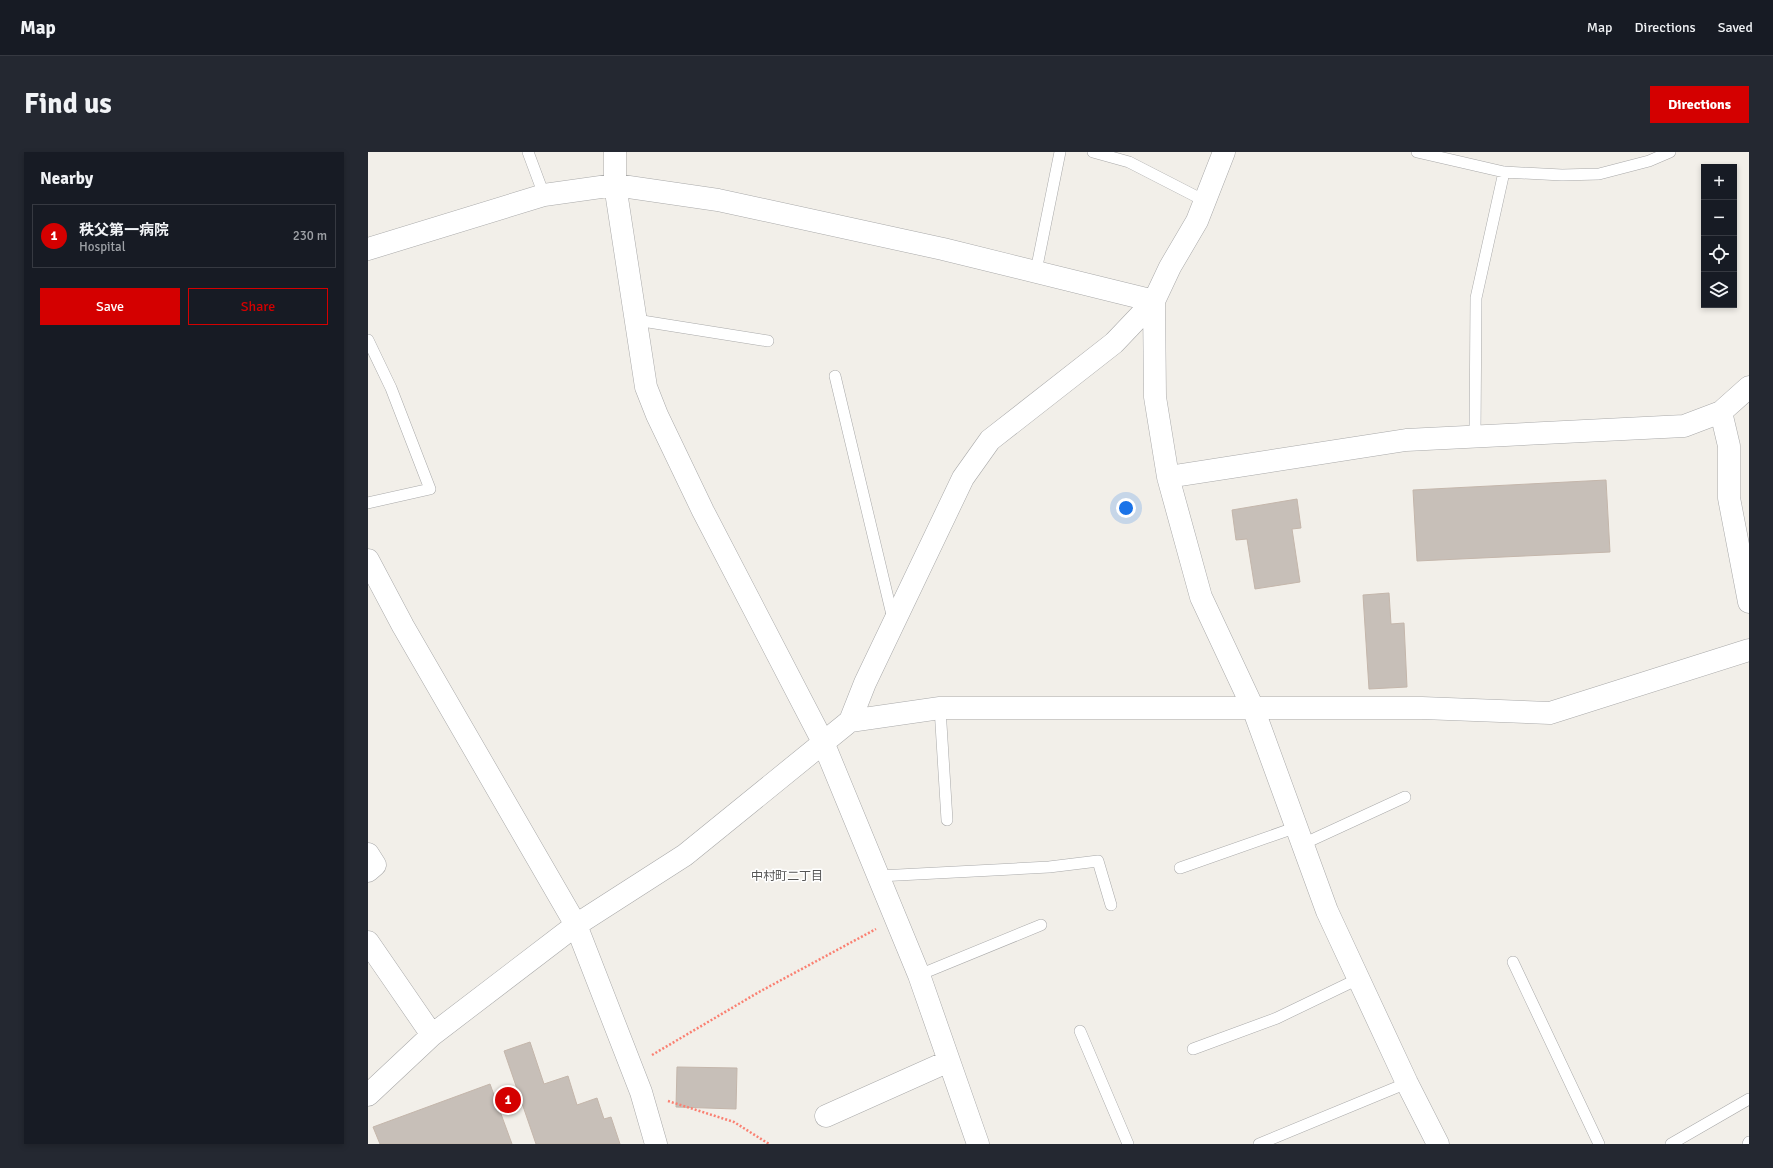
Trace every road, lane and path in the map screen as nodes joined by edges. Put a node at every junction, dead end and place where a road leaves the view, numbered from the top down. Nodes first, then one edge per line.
1 (528, 152) edge
2 (615, 152) edge
3 (1060, 152) edge
4 (1093, 152) edge
5 (1224, 152) edge
6 (1417, 152) edge
7 (1670, 152) edge
8 (1504, 172) junction
9 (615, 185) junction
10 (544, 195) junction
11 (1205, 201) junction
12 (368, 249) edge
13 (1036, 271) junction
14 (1154, 301) junction
15 (636, 320) junction
16 (368, 340) edge
17 (768, 341) dead end
18 (835, 376) dead end
19 (1749, 387) edge
20 (1721, 412) junction
21 (1475, 436) junction
22 (1168, 477) junction
23 (368, 503) edge
24 (368, 560) edge
25 (1749, 602) edge
26 (894, 624) junction
27 (1749, 650) edge
28 (940, 708) junction
29 (1253, 708) junction
30 (850, 721) junction
31 (823, 742) junction
32 (1405, 797) dead end
33 (947, 820) dead end
34 (1300, 835) junction
35 (368, 854) edge
36 (1180, 868) dead end
37 (368, 871) edge
38 (879, 876) junction
39 (1111, 905) dead end
40 (896, 918) junction
41 (576, 925) junction
42 (1041, 925) dead end
43 (368, 942) edge
44 (1513, 962) dead end
45 (919, 975) junction
46 (1358, 979) junction
47 (1080, 1031) dead end
48 (432, 1035) junction
49 (1193, 1049) dead end
50 (949, 1061) junction
51 (631, 1068) junction
52 (1407, 1083) junction
53 (641, 1092) junction
54 (368, 1095) edge
55 (1749, 1100) edge
56 (826, 1116) dead end
57 (656, 1144) edge
58 (769, 1144) edge
59 (978, 1144) edge
60 (1128, 1144) edge
61 (1259, 1144) edge
62 (1438, 1144) edge
63 (1599, 1144) edge
64 (1671, 1144) edge

1 - 10 lane
2 - 9 street
3 - 13 lane
4 - 11 lane
5 - 11 street
6 - 8 lane
7 - 8 lane
8 - 21 lane
9 - 10 street
9 - 13 street
9 - 15 street
10 - 12 street
11 - 14 street
13 - 14 street
14 - 22 street
14 - 26 street
15 - 17 lane
15 - 31 street
16 - 23 lane
18 - 26 lane
19 - 20 street
20 - 21 street
20 - 25 street
21 - 22 street
22 - 29 street
24 - 41 street
26 - 30 street
27 - 29 street
28 - 29 street
28 - 30 street
28 - 33 lane
29 - 34 street
30 - 31 street
31 - 38 street
31 - 41 street
32 - 34 lane
34 - 36 lane
34 - 46 street
35 - 37 street
38 - 39 lane
38 - 40 street
40 - 45 street
40 - 51 path
41 - 48 street
41 - 51 street
42 - 45 lane
43 - 48 street
44 - 63 lane
45 - 50 street
46 - 49 lane
46 - 52 street
47 - 60 lane
48 - 54 street
50 - 56 street
50 - 59 street
51 - 53 street
52 - 61 lane
52 - 62 street
53 - 57 street
53 - 58 path
55 - 64 lane

